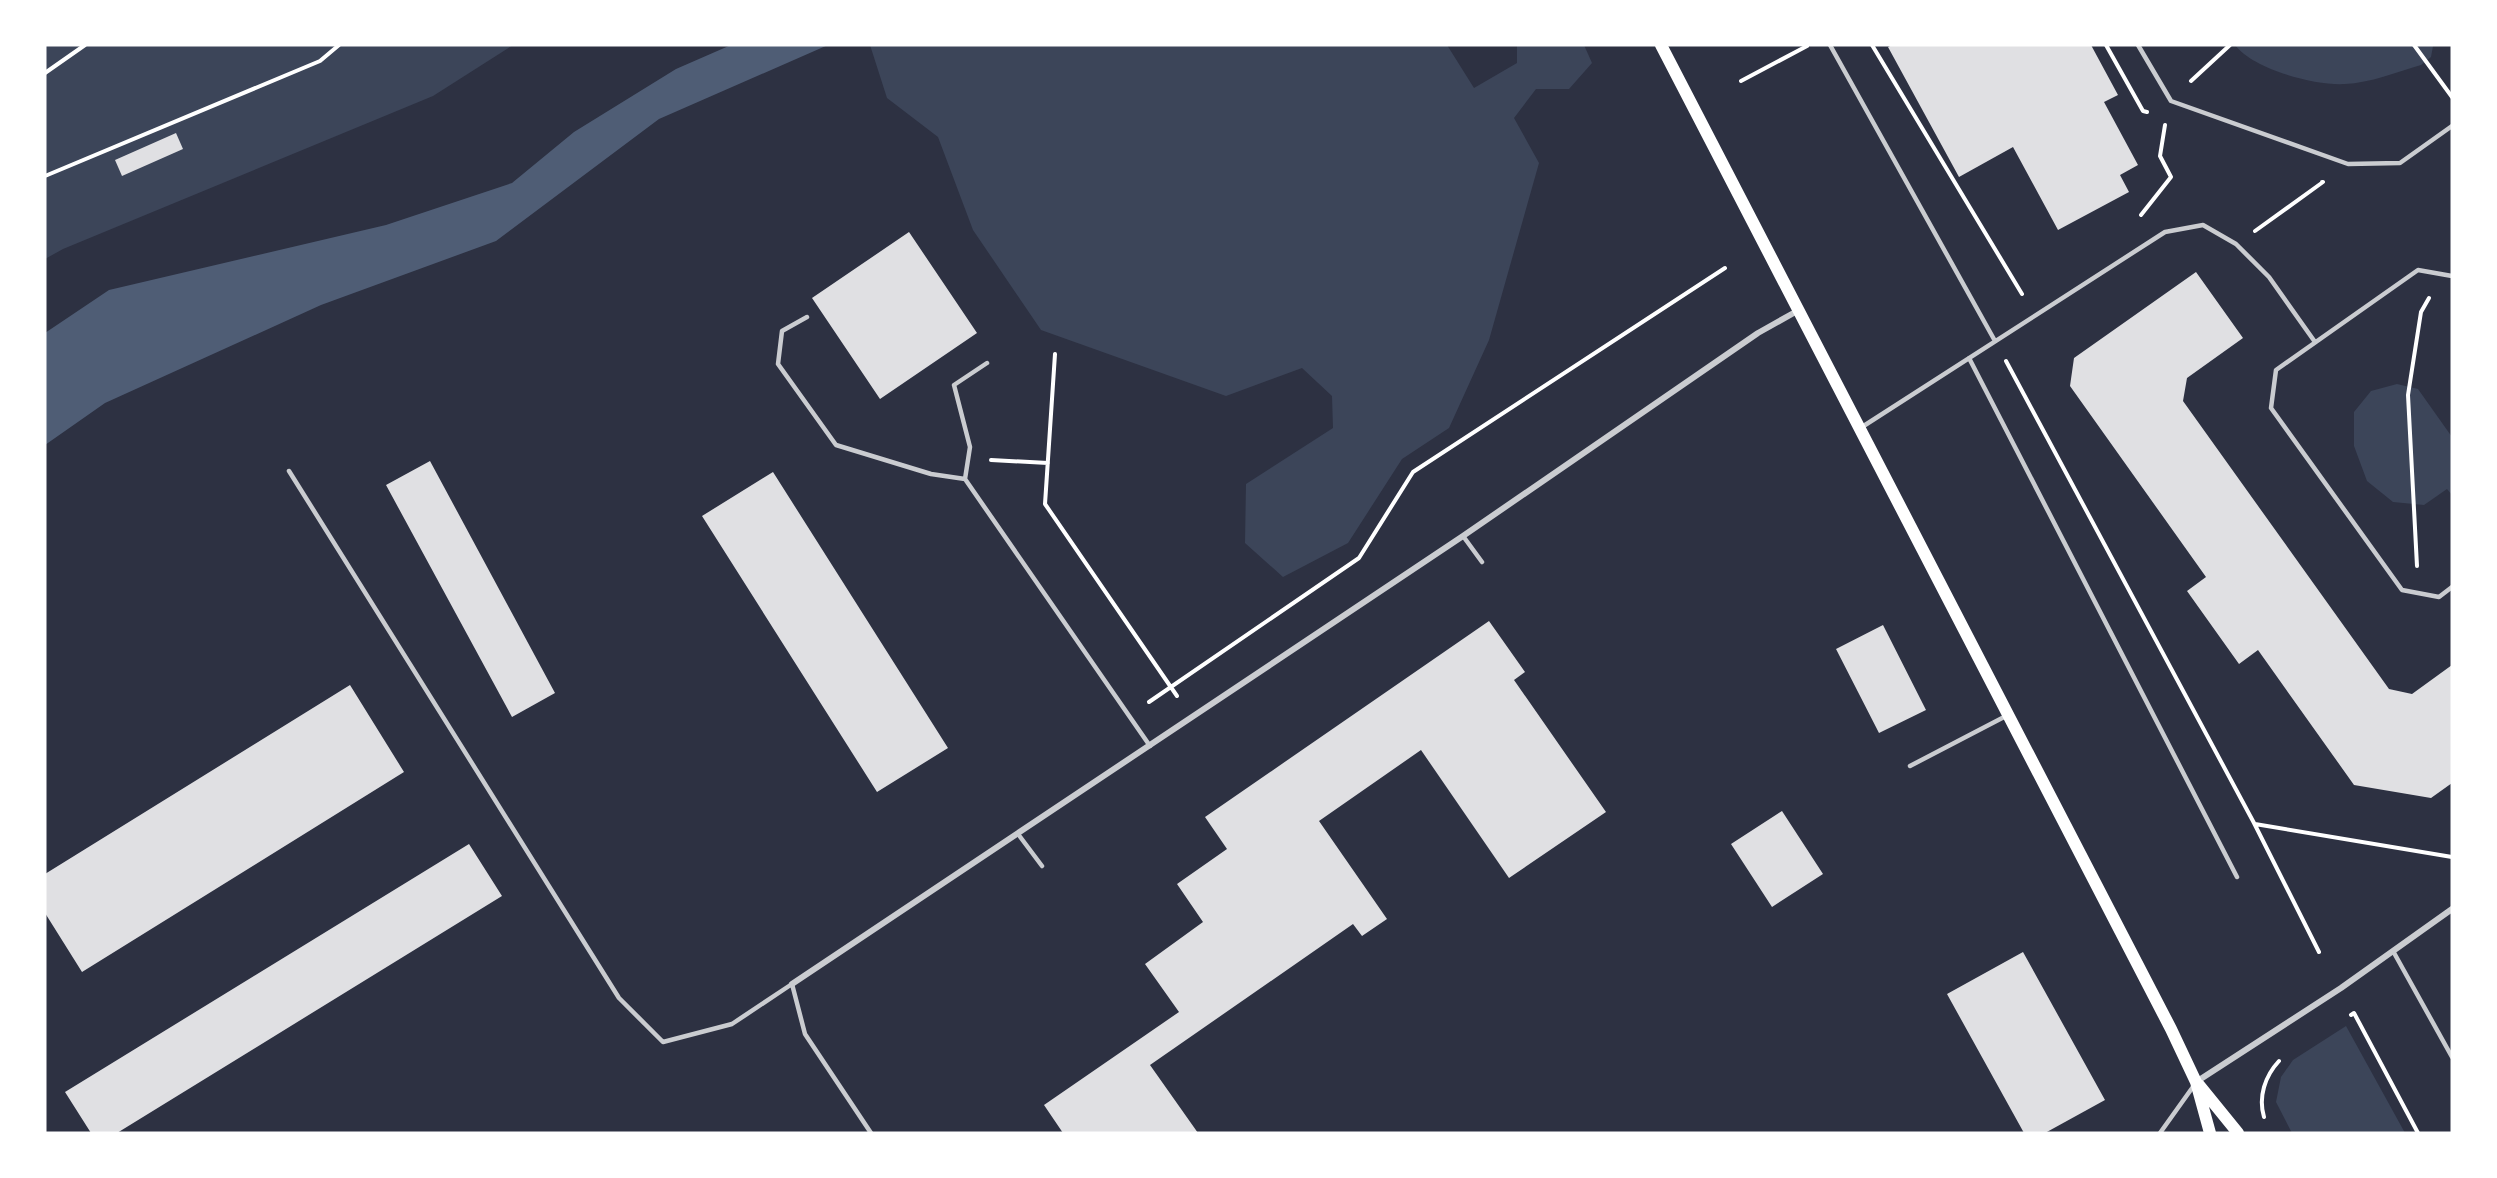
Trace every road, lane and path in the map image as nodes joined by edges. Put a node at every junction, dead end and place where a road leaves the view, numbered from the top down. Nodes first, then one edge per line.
1 (85, 45) edge
2 (339, 45) edge
3 (1661, 45) edge
4 (1810, 45) edge
5 (1830, 45) edge
6 (1872, 45) edge
7 (2138, 45) edge
8 (2414, 45) edge
9 (45, 73) edge
10 (1742, 81) dead end
11 (2452, 97) edge
12 (2452, 126) edge
13 (2160, 156) dead end
14 (45, 177) edge
15 (2150, 205) dead end
16 (2289, 207) dead end
17 (2256, 230) dead end
18 (1725, 268) dead end
19 (2452, 275) edge
20 (2024, 297) dead end
21 (1798, 310) junction
22 (807, 317) dead end
23 (1995, 341) junction
24 (2316, 342) junction
25 (1055, 354) dead end
26 (1969, 358) junction
27 (987, 363) dead end
28 (1860, 428) junction
29 (968, 459) junction
30 (1048, 463) junction
31 (289, 471) dead end
32 (965, 479) junction
33 (1463, 536) junction
34 (1482, 562) dead end
35 (2452, 587) edge
36 (2418, 593) junction
37 (1171, 687) junction
38 (1130, 715) junction
39 (2008, 715) junction
40 (1193, 717) junction
41 (1150, 746) junction
42 (1910, 766) dead end
43 (2254, 823) junction
44 (1018, 834) junction
45 (2452, 857) edge
46 (1042, 866) dead end
47 (2237, 877) dead end
48 (2452, 909) edge
49 (2393, 951) junction
50 (2319, 952) dead end
51 (792, 984) junction
52 (2345, 1018) dead end
53 (2282, 1057) dead end
54 (2452, 1057) edge
55 (2196, 1082) junction
56 (2267, 1124) dead end
57 (871, 1133) edge
58 (2160, 1133) edge
59 (2210, 1133) edge
60 (2238, 1133) edge
61 (2418, 1133) edge

1 - 9 path
2 - 14 path
3 - 21 main road
4 - 10 path
5 - 23 lane
6 - 20 path
7 - 12 lane
8 - 11 path
13 - 15 path
16 - 17 path
18 - 37 path
19 - 24 lane
19 - 36 path
21 - 28 main road
21 - 33 street
22 - 32 lane
23 - 24 lane
23 - 26 lane
23 - 43 path
24 - 36 lane
25 - 30 path
26 - 28 lane
26 - 47 lane
27 - 29 lane
28 - 39 main road
29 - 30 path
29 - 32 lane
30 - 37 path
31 - 51 lane
32 - 38 lane
33 - 34 lane
33 - 40 street
35 - 36 lane
37 - 38 path
37 - 40 path
38 - 41 lane
39 - 42 lane
39 - 55 main road
40 - 41 street
41 - 44 street
43 - 45 path
43 - 50 path
44 - 46 lane
44 - 51 street
48 - 49 street
49 - 54 lane
49 - 55 street
51 - 57 lane
52 - 61 path
53 - 56 path
55 - 58 lane
55 - 59 main road
55 - 60 main road

